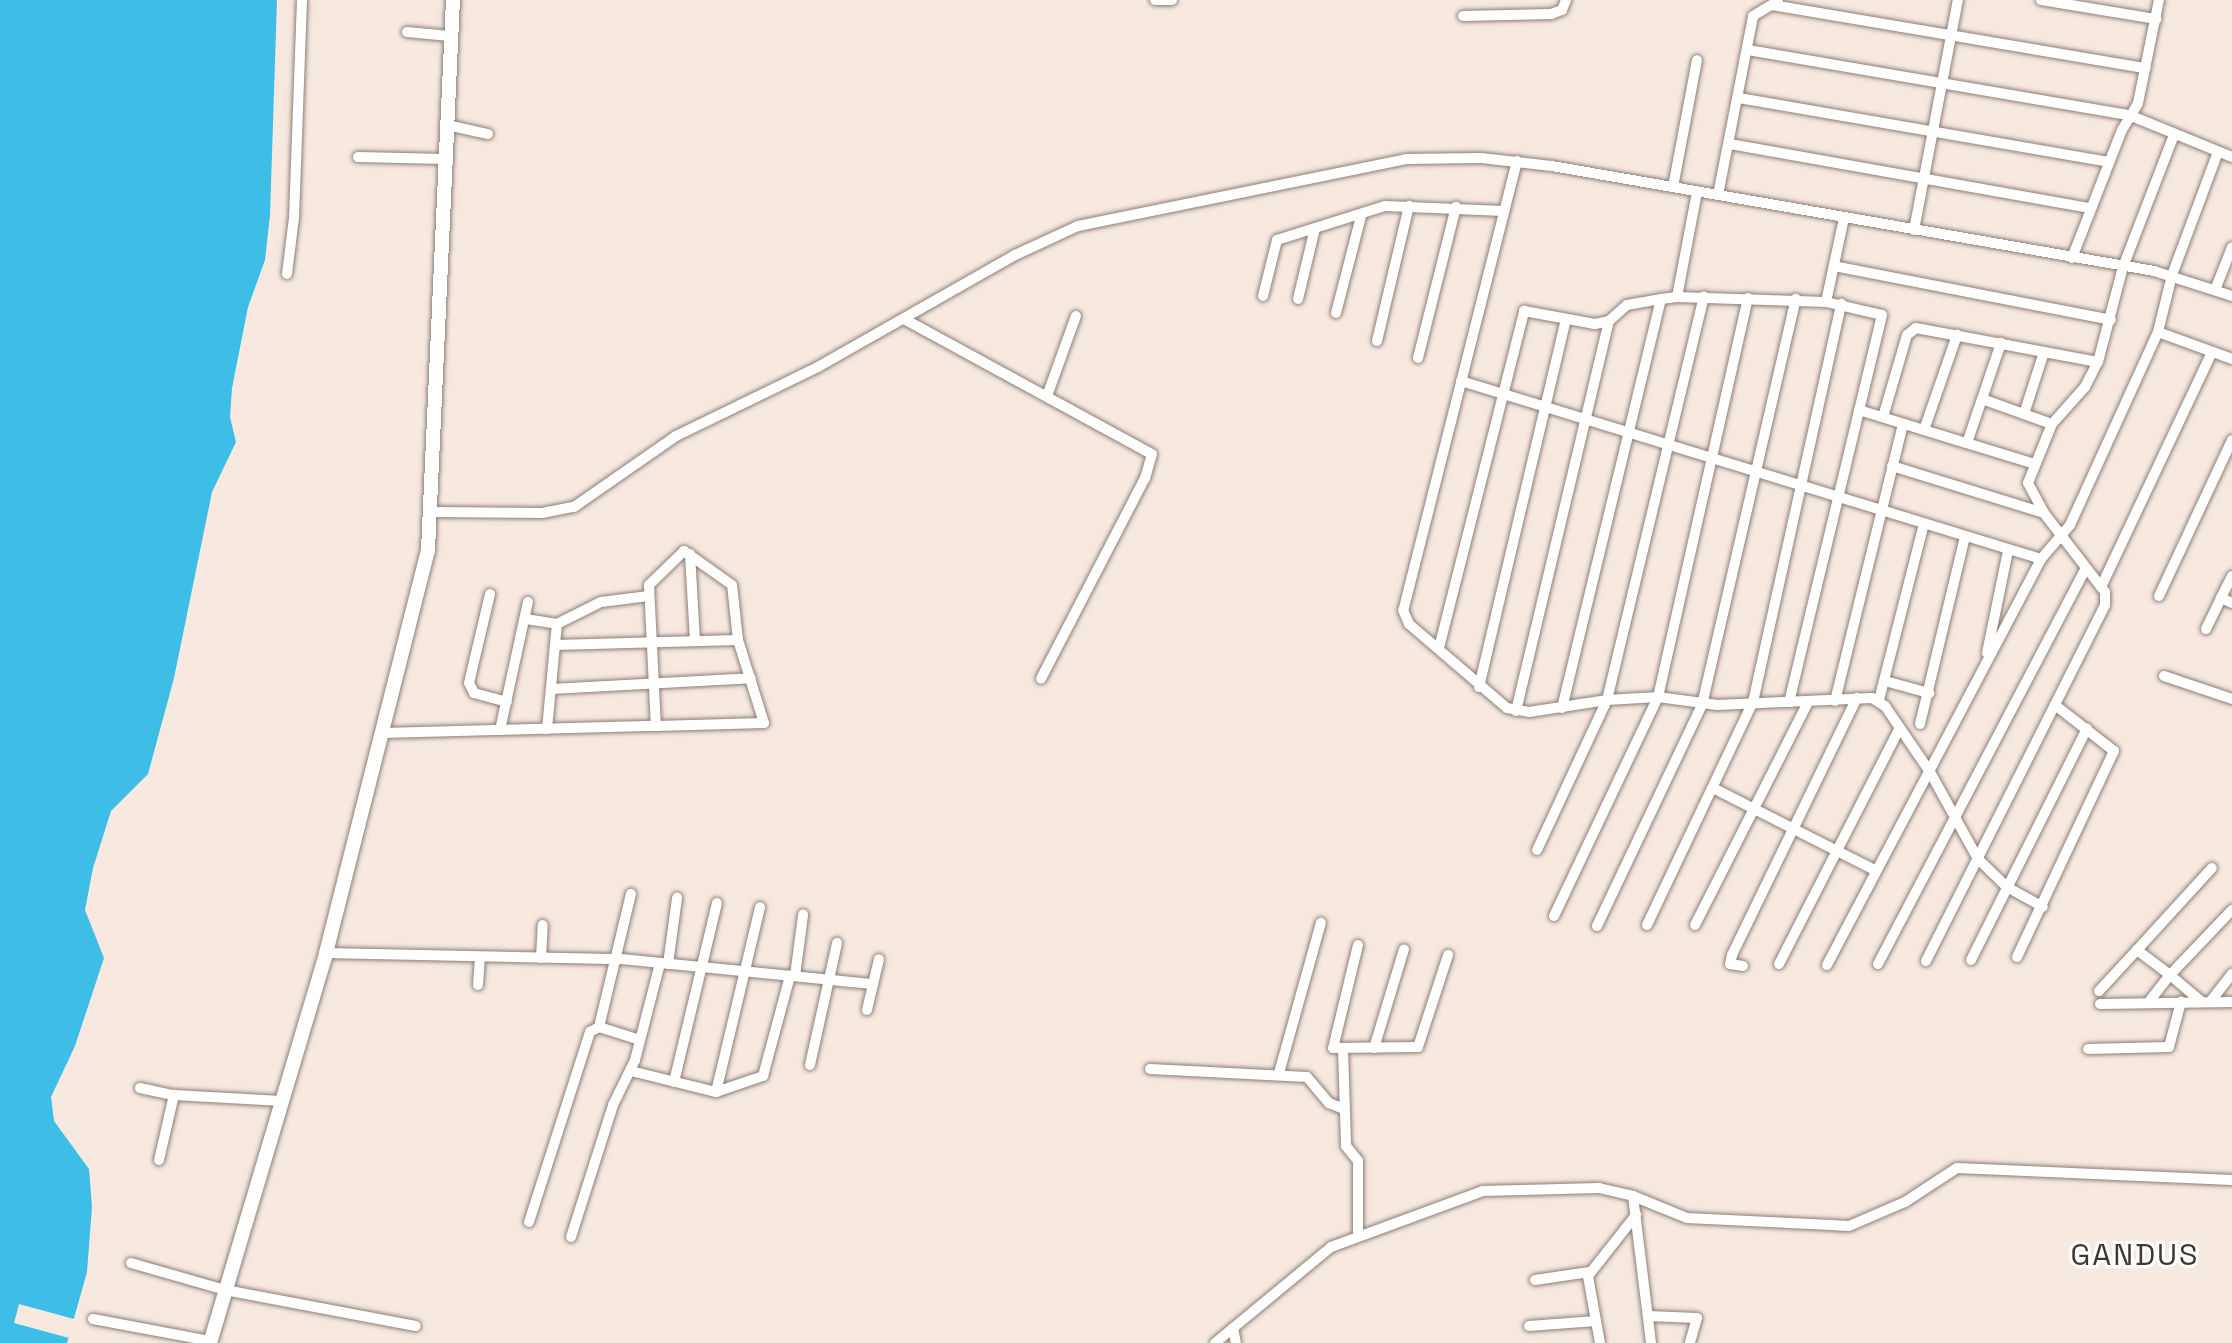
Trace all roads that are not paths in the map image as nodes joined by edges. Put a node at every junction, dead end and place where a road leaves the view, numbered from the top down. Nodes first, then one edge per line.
1 (302, 0) edge
2 (451, 0) edge
3 (1155, 0) edge
4 (1172, 0) edge
5 (1566, 0) edge
6 (1958, 0) edge
7 (2041, 0) edge
8 (2159, 0) edge
9 (1776, 2) edge
10 (2059, 2) edge
11 (2106, 6) edge
12 (1463, 16) dead end
13 (2156, 19) junction
14 (407, 32) dead end
15 (1952, 34) junction
16 (450, 36) junction
17 (1748, 50) junction
18 (1697, 60) dead end
19 (2146, 68) junction
20 (1942, 83) junction
21 (1739, 98) junction
22 (2129, 115) junction
23 (447, 125) junction
24 (1934, 132) junction
25 (488, 134) dead end
26 (2174, 135) junction
27 (1730, 144) junction
28 (2218, 152) junction
29 (358, 157) dead end
30 (2232, 157) edge
31 (445, 159) junction
32 (1517, 161) junction
33 (2109, 162) junction
34 (1924, 179) junction
35 (1673, 187) junction
36 (1697, 192) junction
37 (1718, 195) junction
38 (1409, 206) junction
39 (1456, 207) junction
40 (2091, 208) junction
41 (1504, 211) junction
42 (1361, 216) junction
43 (1844, 218) junction
44 (1315, 228) junction
45 (1914, 230) junction
46 (2232, 247) edge
47 (2072, 258) junction
48 (1834, 266) junction
49 (2123, 267) junction
50 (287, 274) dead end
51 (2172, 275) junction
52 (2215, 290) junction
53 (1263, 296) dead end
54 (2232, 296) edge
55 (1677, 297) junction
56 (1704, 297) junction
57 (1748, 298) junction
58 (1298, 299) dead end
59 (1661, 299) junction
60 (1796, 299) junction
61 (1826, 302) junction
62 (1841, 304) junction
63 (1336, 313) dead end
64 (1076, 316) dead end
65 (904, 319) junction
66 (1566, 319) junction
67 (2111, 320) junction
68 (1609, 321) junction
69 (2158, 332) junction
70 (1957, 335) junction
71 (1377, 341) dead end
72 (2001, 343) junction
73 (2044, 352) junction
74 (2212, 352) junction
75 (1418, 358) dead end
76 (2232, 359) edge
77 (2098, 362) junction
78 (1461, 381) junction
79 (1505, 395) junction
80 (1047, 396) junction
81 (1982, 399) junction
82 (1546, 406) junction
83 (1859, 410) junction
84 (2024, 414) junction
85 (1883, 417) junction
86 (1588, 419) junction
87 (1903, 424) junction
88 (2052, 424) junction
89 (1924, 430) junction
90 (1629, 432) junction
91 (2232, 440) edge
92 (1967, 443) junction
93 (1670, 444) junction
94 (1714, 458) junction
95 (2034, 464) junction
96 (1892, 466) junction
97 (1755, 471) junction
98 (1797, 484) junction
99 (1839, 497) junction
100 (1880, 510) junction
101 (432, 512) junction
102 (2044, 513) junction
103 (1924, 524) junction
104 (2062, 536) junction
105 (1965, 537) junction
106 (2008, 551) junction
107 (690, 554) junction
108 (2041, 559) junction
109 (2086, 568) junction
110 (2232, 576) edge
111 (2101, 587) junction
112 (490, 594) dead end
113 (649, 596) junction
114 (2159, 596) dead end
115 (2227, 600) edge
116 (528, 602) dead end
117 (526, 619) junction
118 (557, 624) junction
119 (2206, 629) dead end
120 (738, 640) junction
121 (695, 641) junction
122 (651, 643) junction
123 (555, 645) junction
124 (1439, 648) junction
125 (1984, 667) junction
126 (2164, 676) dead end
127 (751, 678) junction
128 (1041, 679) dead end
129 (1885, 681) junction
130 (654, 685) junction
131 (1479, 687) junction
132 (551, 689) junction
133 (1929, 693) junction
134 (1658, 697) junction
135 (1857, 698) junction
136 (2232, 699) edge
137 (1607, 700) junction
138 (1879, 700) junction
139 (1835, 701) junction
140 (507, 702) junction
141 (1753, 702) junction
142 (1789, 702) junction
143 (1808, 702) junction
144 (1702, 705) junction
145 (2055, 705) junction
146 (1562, 708) junction
147 (1516, 711) junction
148 (1920, 724) dead end
149 (656, 726) junction
150 (1900, 728) junction
151 (2087, 728) junction
152 (547, 729) junction
153 (500, 730) junction
154 (382, 733) junction
155 (1930, 772) junction
156 (1713, 788) junction
157 (1753, 809) junction
158 (1953, 818) junction
159 (1791, 828) junction
160 (1834, 849) junction
161 (1537, 850) dead end
162 (1978, 859) junction
163 (2212, 868) dead end
164 (1873, 869) junction
165 (2007, 887) junction
166 (631, 894) dead end
167 (677, 898) dead end
168 (717, 903) dead end
169 (760, 907) dead end
170 (2043, 907) junction
171 (2232, 910) edge
172 (803, 915) dead end
173 (1554, 916) dead end
174 (1321, 923) dead end
175 (543, 925) dead end
176 (1647, 925) dead end
177 (1695, 925) dead end
178 (1597, 926) dead end
179 (837, 943) dead end
180 (1358, 945) dead end
181 (1404, 949) dead end
182 (2137, 950) junction
183 (326, 953) junction
184 (1448, 955) dead end
185 (480, 957) junction
186 (2017, 957) dead end
187 (541, 958) junction
188 (616, 959) junction
189 (879, 959) dead end
190 (1971, 960) dead end
191 (1926, 961) dead end
192 (664, 963) junction
193 (1779, 964) dead end
194 (1878, 964) dead end
195 (1827, 965) dead end
196 (1743, 966) dead end
197 (703, 967) junction
198 (747, 971) junction
199 (2232, 974) edge
200 (2170, 975) junction
201 (792, 976) junction
202 (828, 980) junction
203 (873, 984) junction
204 (478, 985) dead end
205 (2099, 991) dead end
206 (2181, 1002) junction
207 (2206, 1002) junction
208 (2232, 1002) edge
209 (2148, 1003) junction
210 (2100, 1004) dead end
211 (867, 1010) dead end
212 (599, 1027) junction
213 (640, 1040) junction
214 (1374, 1048) junction
215 (1343, 1049) junction
216 (2088, 1049) dead end
217 (810, 1065) dead end
218 (1150, 1069) dead end
219 (631, 1071) junction
220 (1279, 1073) junction
221 (674, 1082) junction
222 (140, 1088) dead end
223 (716, 1092) junction
224 (174, 1095) junction
225 (282, 1101) junction
226 (1344, 1109) junction
227 (159, 1160) dead end
228 (2232, 1180) edge
229 (1633, 1196) junction
230 (1636, 1215) junction
231 (529, 1222) dead end
232 (1358, 1236) junction
233 (571, 1237) dead end
234 (131, 1263) dead end
235 (1589, 1272) junction
236 (1535, 1280) dead end
237 (225, 1290) junction
238 (1648, 1316) junction
239 (93, 1319) dead end
240 (1596, 1321) junction
241 (416, 1326) dead end
242 (1529, 1326) dead end
243 (1233, 1328) junction
244 (211, 1342) edge
245 (1215, 1343) edge
246 (1236, 1343) edge
247 (1600, 1343) edge
248 (1651, 1343) edge
249 (1690, 1343) edge

1 - 50 street
2 - 16 street
3 - 4 street
5 - 12 street
6 - 15 street
7 - 10 street
8 - 13 street
9 - 15 street
9 - 17 street
10 - 11 street
11 - 13 street
13 - 19 street
14 - 16 street
15 - 19 street
15 - 20 street
16 - 23 street
17 - 20 street
17 - 21 street
18 - 35 street
19 - 22 street
20 - 22 street
20 - 24 street
21 - 24 street
21 - 27 street
22 - 26 street
22 - 33 street
23 - 25 street
23 - 31 street
24 - 33 street
24 - 34 street
26 - 28 street
26 - 49 street
27 - 34 street
27 - 37 street
28 - 30 street
28 - 51 street
29 - 31 street
31 - 101 street
32 - 35 street
32 - 41 street
32 - 65 street
33 - 40 street
34 - 40 street
34 - 45 street
35 - 36 street
36 - 37 street
36 - 55 street
37 - 43 street
38 - 39 street
38 - 42 street
38 - 71 street
39 - 41 street
39 - 75 street
40 - 47 street
41 - 78 street
42 - 44 street
42 - 63 street
43 - 45 street
43 - 48 street
44 - 53 street
44 - 58 street
45 - 47 street
46 - 52 street
47 - 49 street
48 - 61 street
48 - 67 street
49 - 51 street
49 - 67 street
51 - 52 street
51 - 69 street
52 - 54 street
55 - 56 street
55 - 59 street
56 - 57 street
56 - 93 street
57 - 60 street
57 - 94 street
59 - 68 street
59 - 90 street
60 - 61 street
60 - 97 street
61 - 62 street
62 - 83 street
62 - 98 street
64 - 80 street
65 - 80 street
65 - 101 street
66 - 68 street
66 - 79 street
66 - 82 street
67 - 77 street
68 - 86 street
69 - 74 street
69 - 104 street
70 - 72 street
70 - 85 street
70 - 89 street
72 - 73 street
72 - 81 street
73 - 77 street
73 - 84 street
74 - 76 street
74 - 111 street
77 - 88 street
78 - 79 street
78 - 124 street
79 - 82 street
79 - 124 street
80 - 128 street
81 - 84 street
81 - 92 street
82 - 86 street
82 - 131 street
83 - 85 street
83 - 99 street
84 - 88 street
85 - 87 street
86 - 90 street
86 - 147 street
87 - 89 street
87 - 96 street
88 - 95 street
89 - 92 street
90 - 93 street
90 - 146 street
91 - 114 street
92 - 95 street
93 - 94 street
93 - 137 street
94 - 97 street
94 - 134 street
95 - 102 street
96 - 100 street
96 - 102 street
97 - 98 street
97 - 144 street
98 - 99 street
98 - 141 street
99 - 100 street
99 - 142 street
100 - 103 street
100 - 139 street
101 - 154 street
102 - 104 street
103 - 105 street
103 - 129 street
104 - 108 street
104 - 109 street
105 - 106 street
105 - 133 street
106 - 108 street
106 - 125 street
107 - 113 street
107 - 120 street
107 - 121 street
108 - 125 street
109 - 111 street
109 - 158 street
110 - 115 street
111 - 145 street
112 - 140 street
113 - 118 street
113 - 122 street
115 - 119 street
116 - 117 street
117 - 118 street
117 - 140 street
118 - 123 street
120 - 121 street
120 - 127 street
121 - 122 street
122 - 123 street
122 - 130 street
123 - 132 street
124 - 131 street
125 - 155 street
126 - 136 street
127 - 130 street
127 - 149 street
129 - 133 street
129 - 138 street
130 - 132 street
130 - 149 street
131 - 147 street
132 - 152 street
133 - 148 street
134 - 137 street
134 - 144 street
134 - 173 street
135 - 138 street
135 - 139 street
135 - 159 street
137 - 146 street
137 - 161 street
138 - 150 street
139 - 143 street
140 - 153 street
141 - 142 street
141 - 144 street
141 - 156 street
142 - 143 street
143 - 157 street
144 - 178 street
145 - 151 street
145 - 162 street
146 - 147 street
149 - 152 street
150 - 155 street
150 - 160 street
151 - 165 street
151 - 170 street
152 - 153 street
153 - 154 street
154 - 183 street
155 - 158 street
155 - 164 street
156 - 157 street
156 - 176 street
157 - 159 street
157 - 177 street
158 - 162 street
158 - 194 street
159 - 160 street
159 - 196 street
160 - 164 street
160 - 193 street
162 - 165 street
162 - 191 street
163 - 182 street
164 - 195 street
165 - 170 street
165 - 190 street
166 - 188 street
167 - 192 street
168 - 197 street
169 - 198 street
170 - 186 street
171 - 200 street
172 - 201 street
174 - 220 street
175 - 187 street
179 - 202 street
180 - 215 street
181 - 214 street
182 - 200 street
182 - 205 street
183 - 185 street
183 - 225 street
184 - 214 street
185 - 187 street
185 - 204 street
187 - 188 street
188 - 192 street
188 - 212 street
189 - 203 street
192 - 197 street
192 - 213 street
197 - 198 street
197 - 221 street
198 - 201 street
198 - 223 street
199 - 207 street
200 - 207 street
200 - 209 street
201 - 202 street
201 - 223 street
202 - 203 street
202 - 217 street
203 - 211 street
206 - 207 street
206 - 209 street
206 - 216 street
207 - 208 street
209 - 210 street
212 - 213 street
212 - 231 street
213 - 219 street
214 - 215 street
215 - 226 street
218 - 220 street
219 - 221 street
219 - 233 street
220 - 226 street
221 - 223 street
222 - 224 street
224 - 225 street
224 - 227 street
225 - 237 street
226 - 232 street
228 - 229 street
229 - 230 street
229 - 232 street
230 - 235 street
230 - 238 street
232 - 243 street
234 - 237 street
235 - 236 street
235 - 240 street
237 - 241 street
237 - 244 street
238 - 248 street
238 - 249 street
239 - 244 street
240 - 242 street
240 - 247 street
243 - 245 street
243 - 246 street

